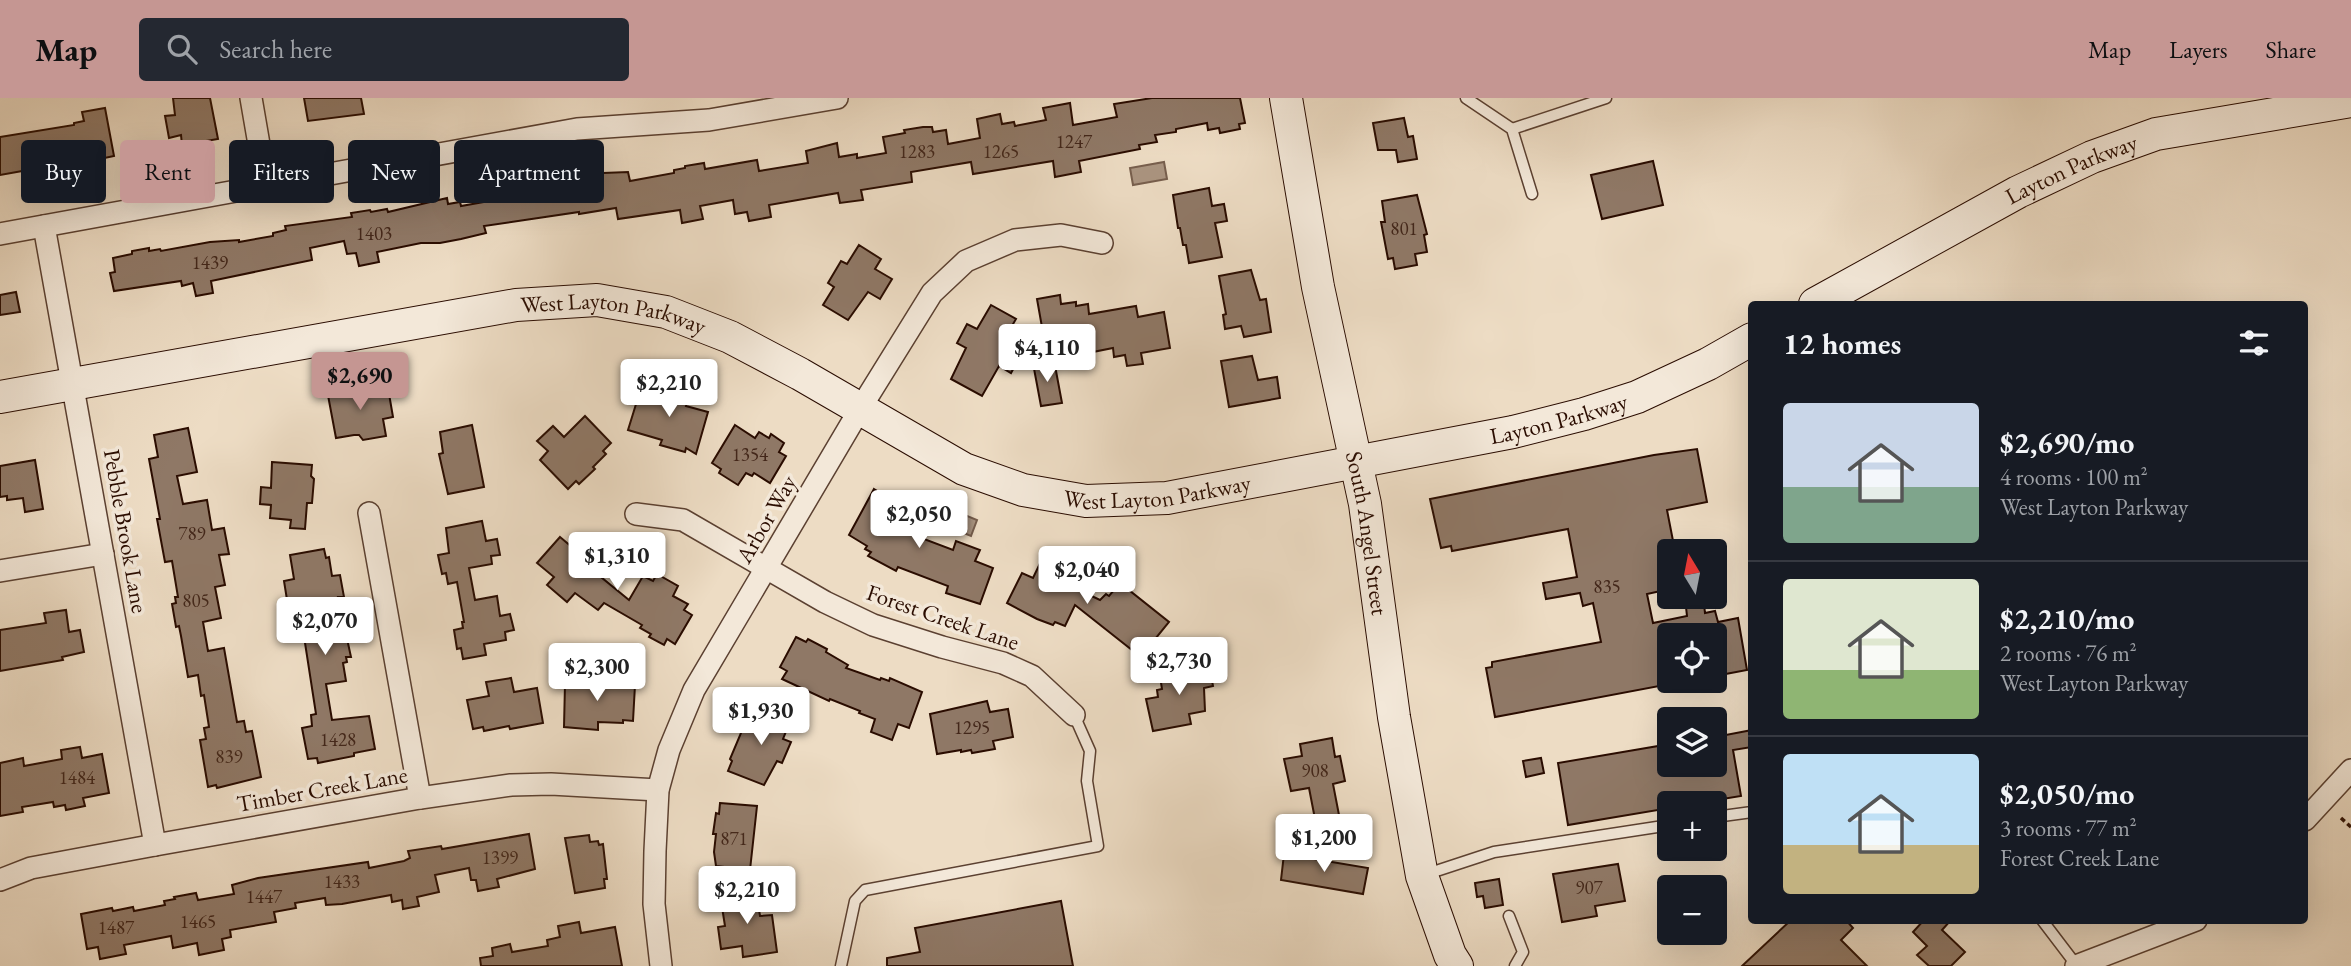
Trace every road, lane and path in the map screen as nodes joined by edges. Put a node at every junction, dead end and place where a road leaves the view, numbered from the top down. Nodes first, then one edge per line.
1 (251, 98) edge
2 (838, 98) edge
3 (1286, 98) edge
4 (1466, 98) edge
5 (1606, 98) edge
6 (2351, 101) edge
7 (1512, 129) junction
8 (258, 140) edge
9 (334, 173) edge
10 (229, 192) edge
11 (1532, 194) dead end
12 (44, 226) junction
13 (0, 234) edge
14 (1102, 243) dead end
15 (1820, 301) edge
16 (1748, 341) edge
17 (72, 384) junction
18 (0, 397) edge
19 (860, 409) junction
20 (1356, 463) junction
21 (369, 513) dead end
22 (636, 514) dead end
23 (103, 554) junction
24 (768, 568) junction
25 (0, 571) edge
26 (1074, 715) joint
27 (2351, 771) edge
28 (658, 790) junction
29 (420, 798) junction
30 (1748, 812) edge
31 (1727, 815) edge
32 (2308, 817) edge
33 (2341, 818) dead end
34 (1657, 826) edge
35 (2351, 827) edge
36 (155, 845) junction
37 (1422, 876) junction
38 (0, 880) edge
39 (1509, 916) dead end
40 (2045, 924) edge
41 (2186, 924) edge
42 (661, 966) edge
43 (841, 966) edge
44 (1457, 966) edge
45 (1515, 966) edge
46 (2076, 966) edge

1 - 8 street
2 - 9 street
3 - 20 main road, South Angel Street
4 - 7 lane
5 - 7 lane
6 - 15 main road, Layton Parkway
7 - 11 lane
10 - 12 street
12 - 13 street
12 - 17 street, Pebble Brook Lane
14 - 19 street, Arbor Way
16 - 20 main road, Layton Parkway
17 - 18 main road, West Layton Parkway
17 - 19 main road, West Layton Parkway
17 - 23 street, Pebble Brook Lane
19 - 20 main road, West Layton Parkway
19 - 24 street, Arbor Way
20 - 37 main road, South Angel Street
21 - 29 street
22 - 24 street, Forest Creek Lane
23 - 25 street
23 - 36 street, Pebble Brook Lane
24 - 26 street, Forest Creek Lane
24 - 28 street, Arbor Way
26 - 43 lane
27 - 32 street
28 - 29 street, Timber Creek Lane
28 - 42 street, Arbor Way
29 - 36 street, Timber Creek Lane
30 - 31 lane
33 - 35 path
34 - 37 lane
36 - 38 street, Timber Creek Lane
37 - 44 main road, South Angel Street
39 - 45 lane
40 - 46 lane
41 - 46 street

